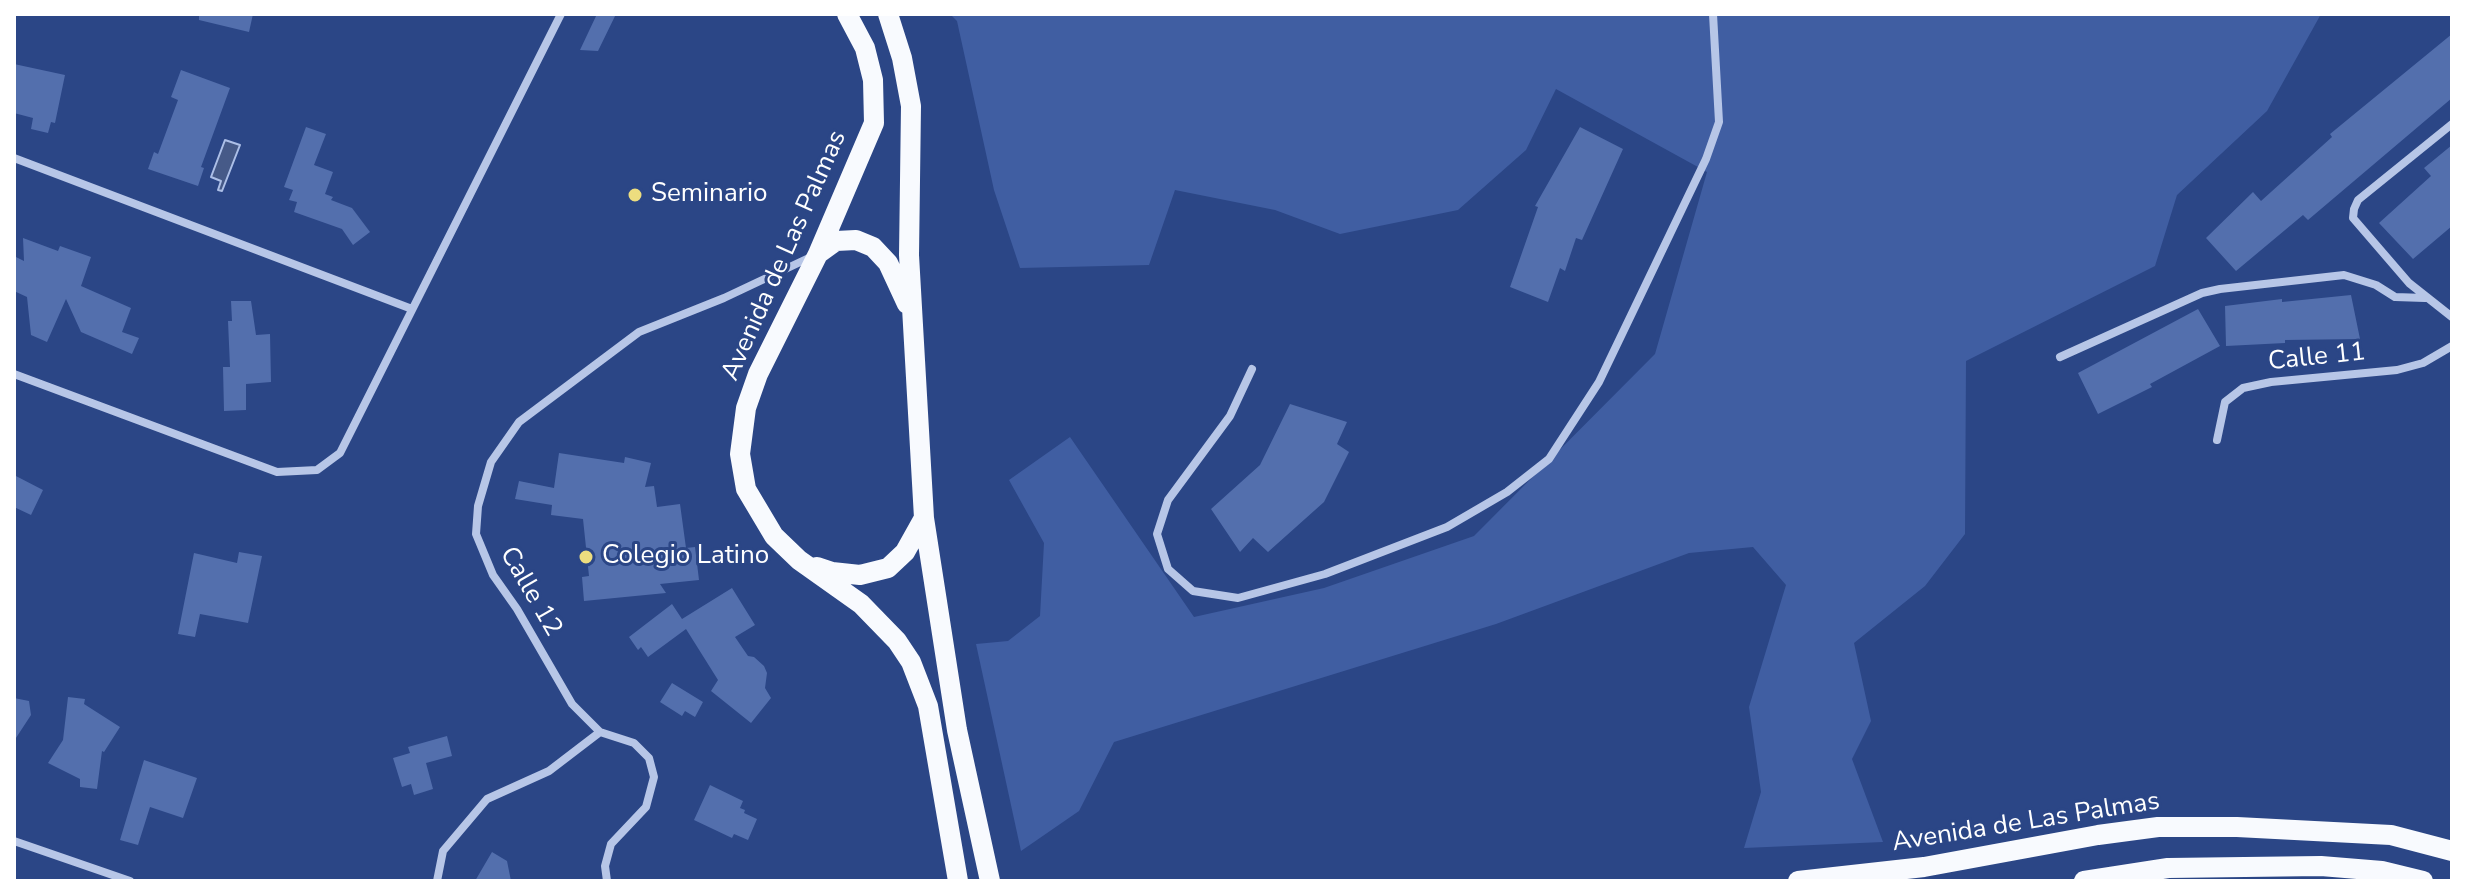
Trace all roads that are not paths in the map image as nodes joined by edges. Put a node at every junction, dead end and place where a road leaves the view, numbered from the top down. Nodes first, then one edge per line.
1 (561, 14) edge
2 (847, 14) edge
3 (888, 14) edge
4 (1713, 14) edge
5 (2452, 124) edge
6 (14, 158) edge
7 (818, 254) junction
8 (2425, 298) junction
9 (412, 309) junction
10 (911, 311) junction
11 (2452, 317) edge
12 (2452, 346) edge
13 (2060, 357) dead end
14 (1252, 369) dead end
15 (14, 374) edge
16 (2217, 440) dead end
17 (924, 518) junction
18 (799, 560) junction
19 (600, 732) junction
20 (14, 841) edge
21 (2452, 851) edge
22 (130, 881) edge
23 (437, 881) edge
24 (607, 881) edge
25 (958, 881) edge
26 (990, 881) edge
27 (1798, 881) edge
28 (2084, 881) edge
29 (2423, 881) edge

1 - 9 street
2 - 7 main road, Avenida de Las Palmas
3 - 10 main road
4 - 14 street
5 - 8 street
6 - 9 street
7 - 10 main road
7 - 18 main road, Avenida de Las Palmas
7 - 19 street, Calle 12
8 - 11 street
8 - 13 street
9 - 15 street
10 - 17 main road
12 - 16 street, Calle 11
17 - 18 main road
17 - 26 main road
18 - 25 main road, Avenida de Las Palmas
19 - 23 street
19 - 24 street, Calle 12
20 - 22 street
21 - 27 main road, Avenida de Las Palmas
28 - 29 main road

